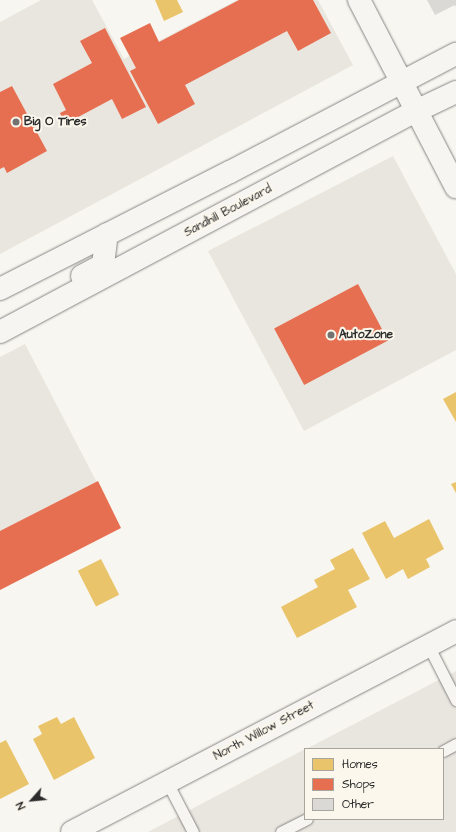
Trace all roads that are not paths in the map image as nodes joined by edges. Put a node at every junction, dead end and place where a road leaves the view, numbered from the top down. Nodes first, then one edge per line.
1 (359, 0) edge
2 (456, 54) edge
3 (402, 84) junction
4 (456, 92) edge
5 (416, 111) junction
6 (456, 186) edge
7 (107, 234) junction
8 (0, 289) edge
9 (0, 319) edge
10 (0, 332) edge
11 (456, 631) edge
12 (428, 645) junction
13 (456, 700) edge
14 (456, 744) edge
15 (444, 750) edge
16 (167, 782) junction
17 (305, 820) edge
18 (72, 832) edge
19 (193, 832) edge
20 (281, 832) edge

1 - 3 main road
2 - 3 main road
3 - 5 main road
3 - 7 main road
4 - 5 main road, Sandhill Boulevard
5 - 6 main road
5 - 10 main road, Sandhill Boulevard
7 - 8 main road
7 - 9 main road
11 - 12 main road, North Willow Street
12 - 13 lane
12 - 16 main road, North Willow Street
14 - 15 lane
16 - 18 main road, North Willow Street
16 - 19 lane
17 - 20 lane

